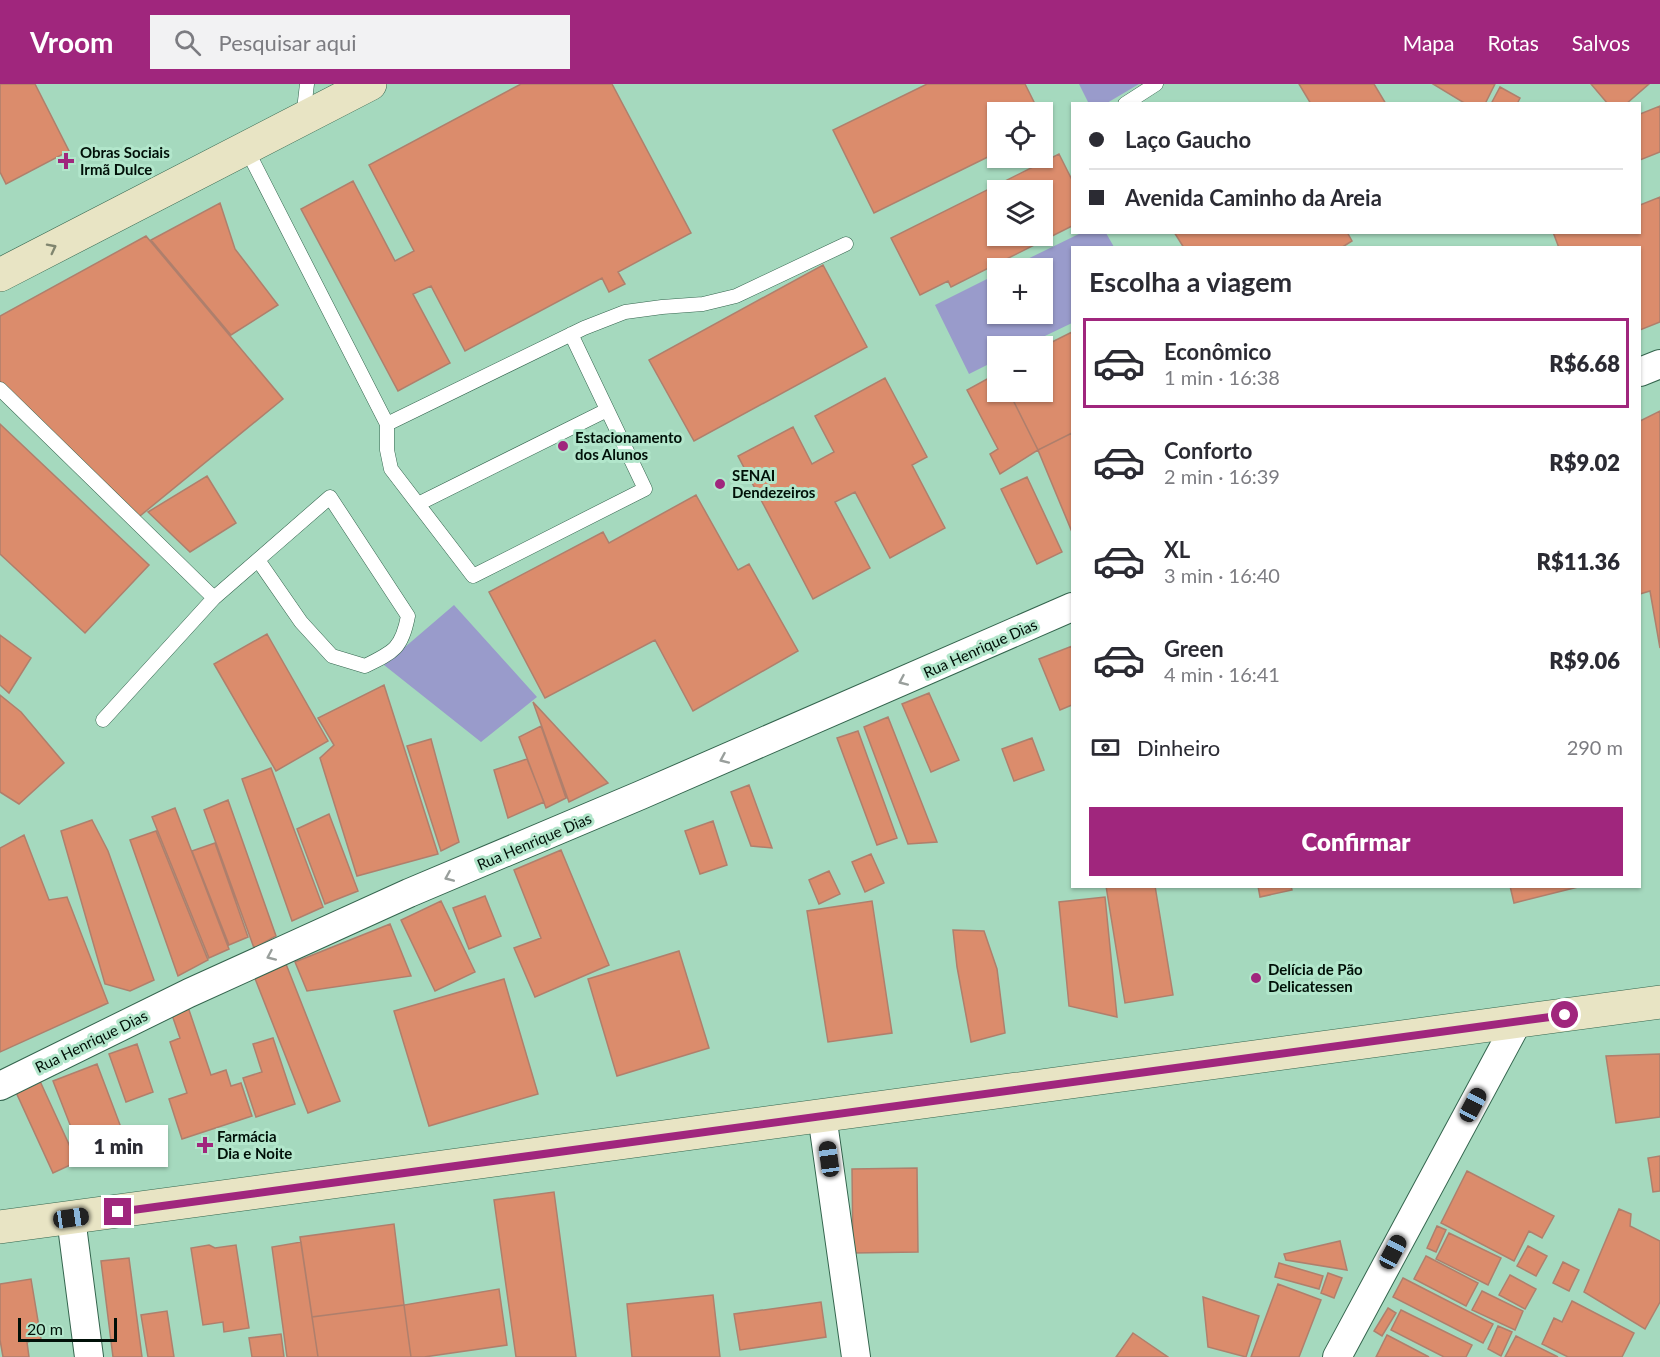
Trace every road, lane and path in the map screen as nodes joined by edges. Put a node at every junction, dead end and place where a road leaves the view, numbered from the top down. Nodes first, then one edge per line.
1 (307, 84) edge
2 (1156, 84) edge
3 (363, 86) edge
4 (1128, 102) edge
5 (303, 119) junction
6 (246, 148) junction
7 (846, 244) dead end
8 (0, 274) edge
9 (571, 334) junction
10 (1660, 364) edge
11 (1641, 372) edge
12 (0, 389) edge
13 (607, 410) junction
14 (387, 424) junction
15 (418, 504) junction
16 (258, 560) junction
17 (214, 598) junction
18 (1071, 607) edge
19 (103, 720) dead end
20 (1660, 1002) edge
21 (1518, 1021) junction
22 (0, 1086) edge
23 (822, 1115) junction
24 (71, 1218) junction
25 (0, 1227) edge
26 (89, 1357) edge
27 (856, 1357) edge
28 (1337, 1357) edge

1 - 5 lane
2 - 4 lane
3 - 5 main road
5 - 6 main road
8 -> 6 main road
6 - 14 lane
7 - 9 lane
9 - 13 lane
9 - 14 lane
10 - 11 street
12 - 17 lane
13 - 15 lane
13 - 15 lane
14 - 15 lane
16 - 16 lane
16 - 17 lane
17 - 19 lane
18 -> 22 street, Rua Henrique Dias
20 - 21 main road
21 - 23 main road
21 - 28 street
23 - 24 main road
23 - 27 street
24 - 25 main road
24 - 26 street

